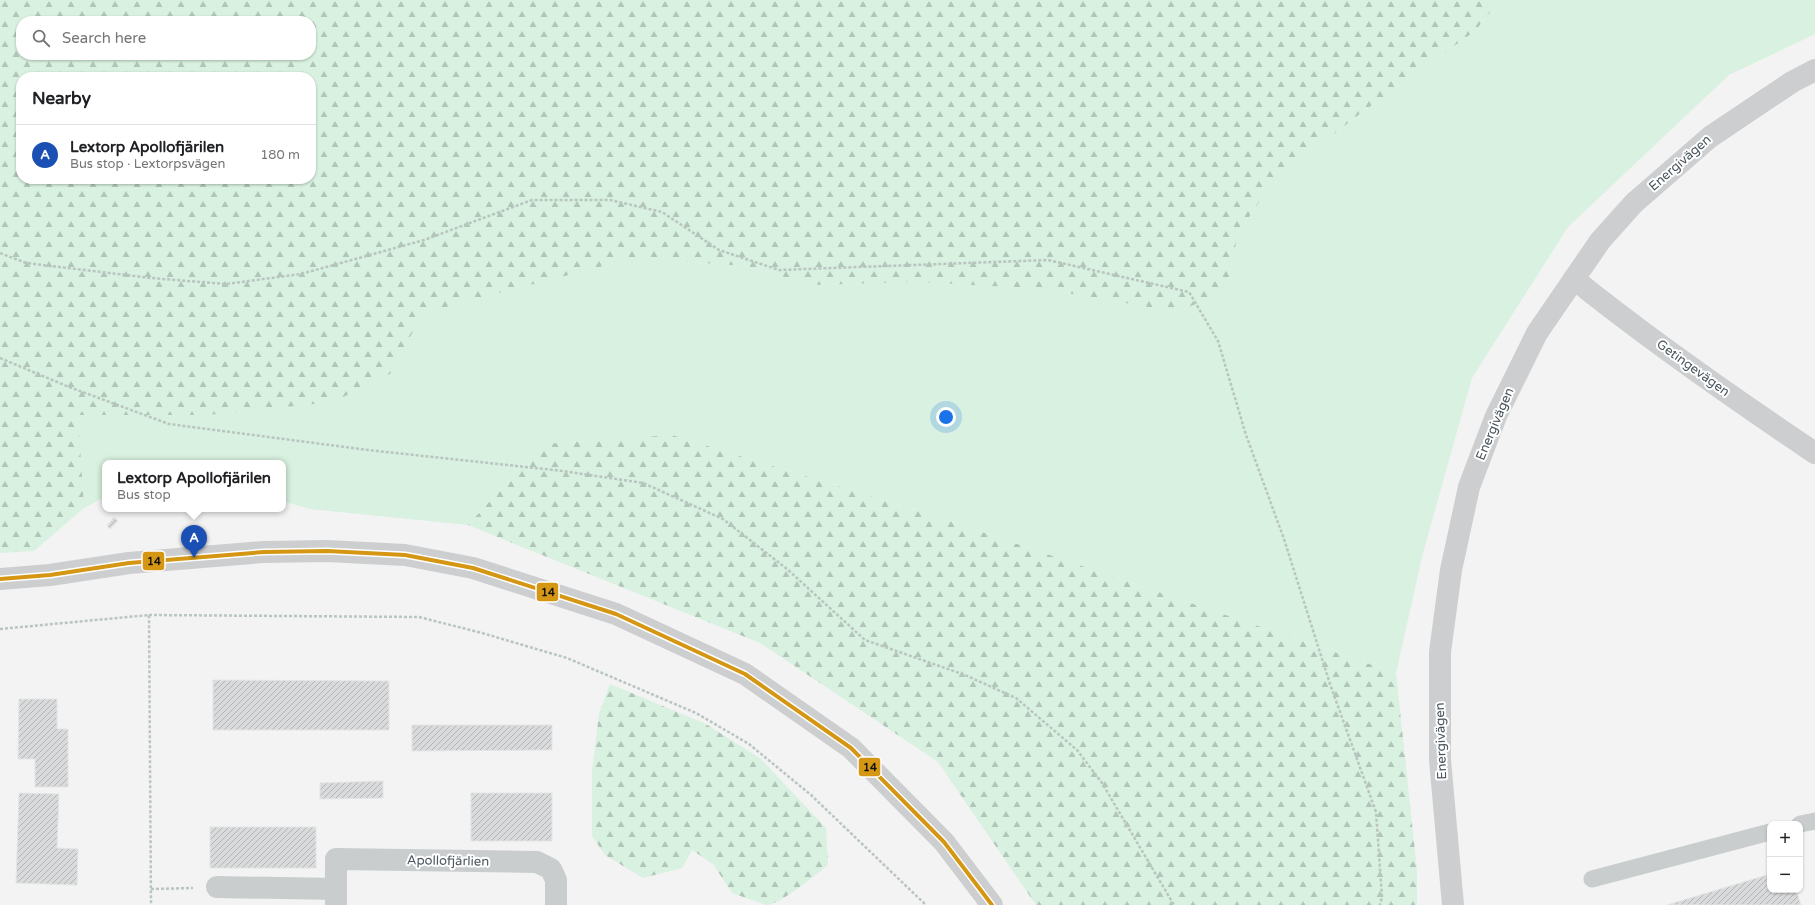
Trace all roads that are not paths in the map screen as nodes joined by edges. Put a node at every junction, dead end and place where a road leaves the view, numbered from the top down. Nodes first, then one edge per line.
1 (1815, 70) edge
2 (1574, 279) junction
3 (1815, 454) edge
4 (0, 579) edge
5 (1815, 821) edge
6 (1803, 823) edge
7 (1767, 833) edge
8 (1592, 879) dead end
9 (217, 887) road end
10 (336, 897) edge
11 (556, 905) edge
12 (992, 905) edge
13 (1453, 905) edge

1 - 2 street, Energivägen
2 - 3 street, Getingevägen
2 - 13 street, Energivägen
4 - 12 street
5 - 6 lane
7 - 8 lane
9 - 10 street, Apollofjärlien
10 - 11 street, Apollofjärlien

